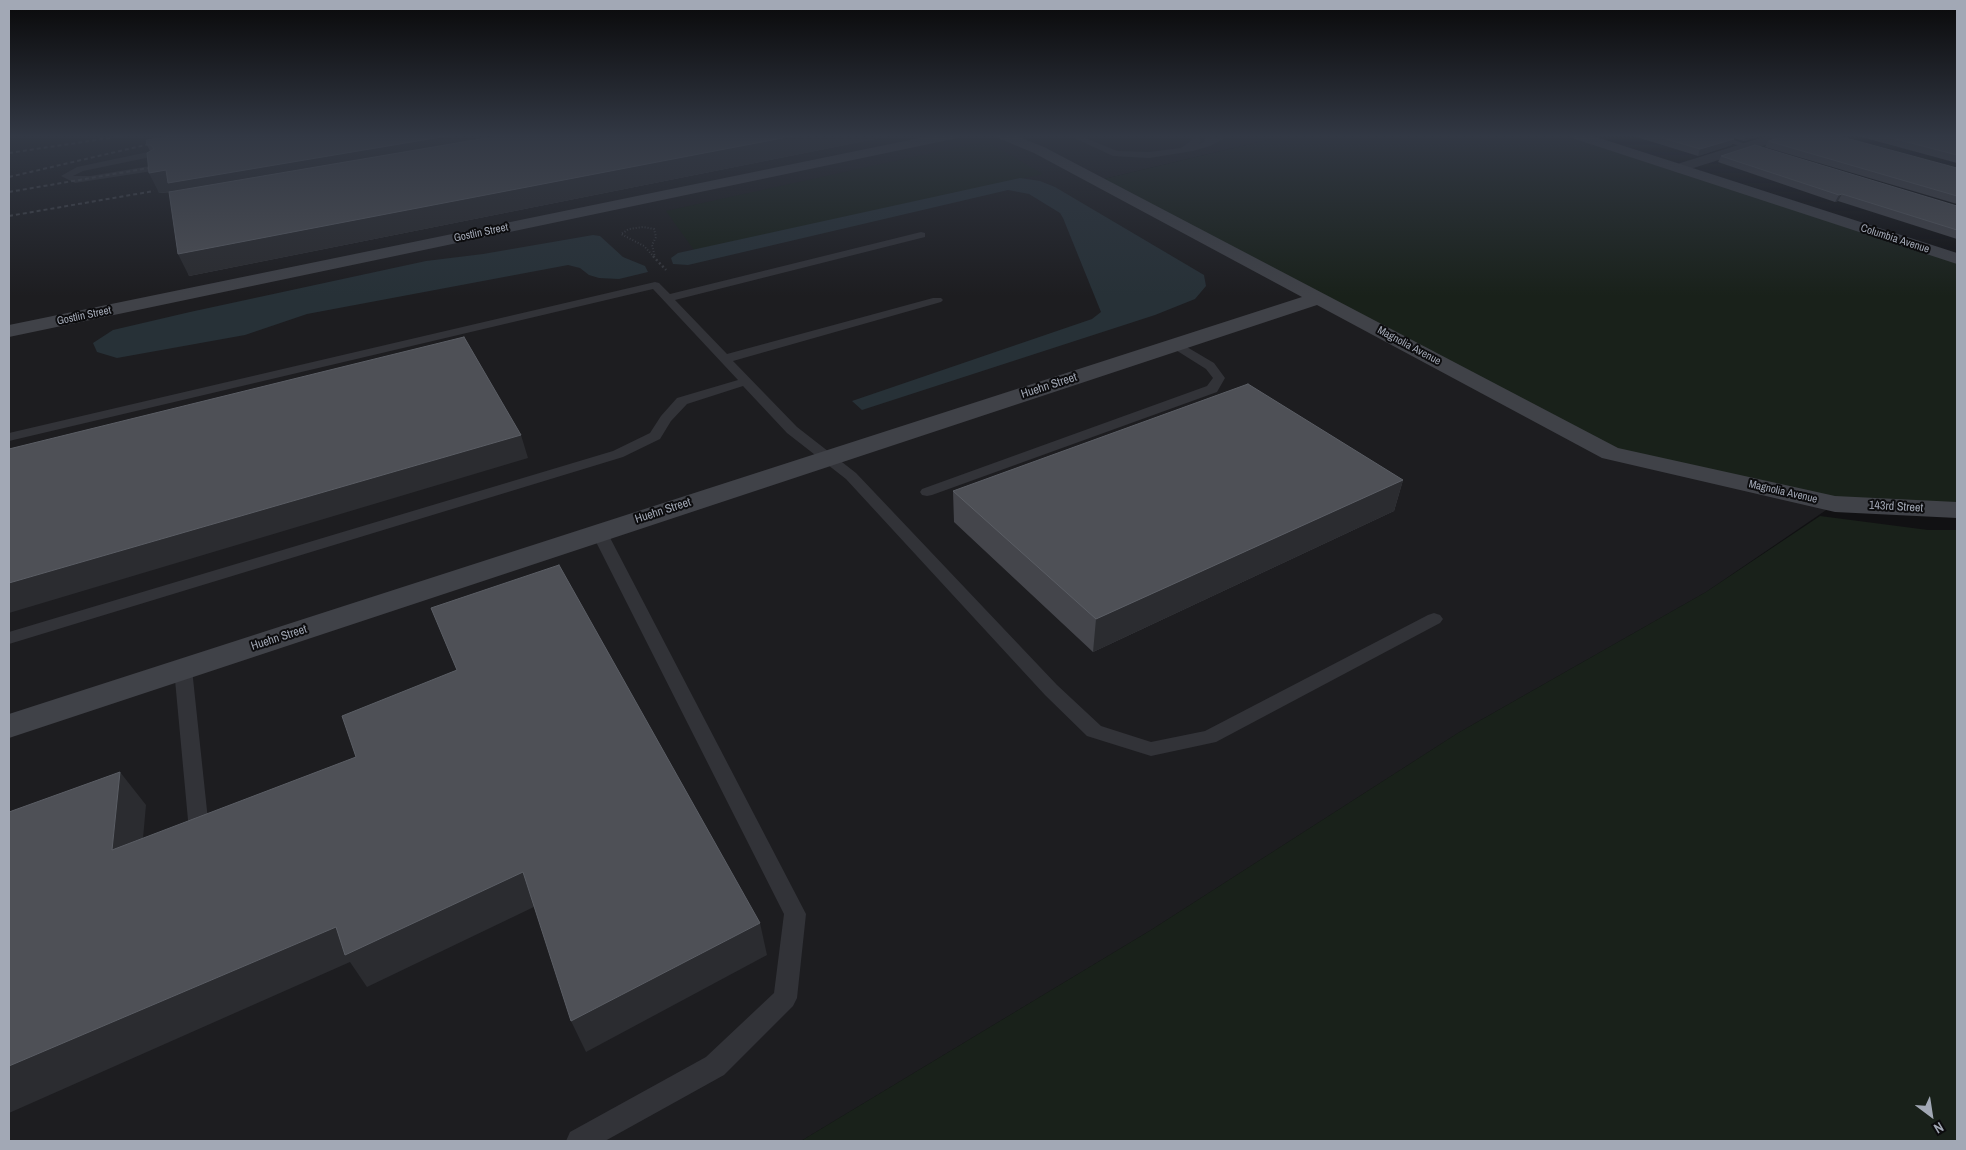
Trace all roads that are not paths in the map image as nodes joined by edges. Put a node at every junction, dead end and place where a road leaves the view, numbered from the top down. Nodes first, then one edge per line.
1 (692, 189) edge
2 (1112, 189) edge
3 (1742, 189) edge
4 (921, 235) dead end
5 (1957, 259) edge
6 (668, 298) junction
7 (1319, 298) junction
8 (937, 300) dead end
9 (9, 332) edge
10 (1175, 344) junction
11 (725, 359) junction
12 (747, 381) junction
13 (9, 437) edge
14 (828, 458) junction
15 (927, 492) dead end
16 (1836, 504) joint
17 (1957, 510) edge
18 (599, 532) junction
19 (1434, 619) dead end
20 (9, 638) edge
21 (183, 669) junction
22 (9, 726) edge
23 (198, 820) edge
24 (578, 1141) edge

1 - 9 street, Gostlin Street
2 - 7 street, Magnolia Avenue
3 - 5 street, Columbia Avenue
4 - 6 lane
6 - 11 lane
6 - 13 lane
7 - 10 street, Huehn Street
7 - 16 street, Magnolia Avenue
8 - 11 lane
10 - 14 street, Huehn Street
10 - 15 lane
11 - 12 lane
12 - 14 lane
12 - 20 lane
14 - 18 street, Huehn Street
14 - 19 lane
16 - 17 street, 143rd Street
18 - 21 street, Huehn Street
18 - 24 lane
21 - 22 street, Huehn Street
21 - 23 lane

